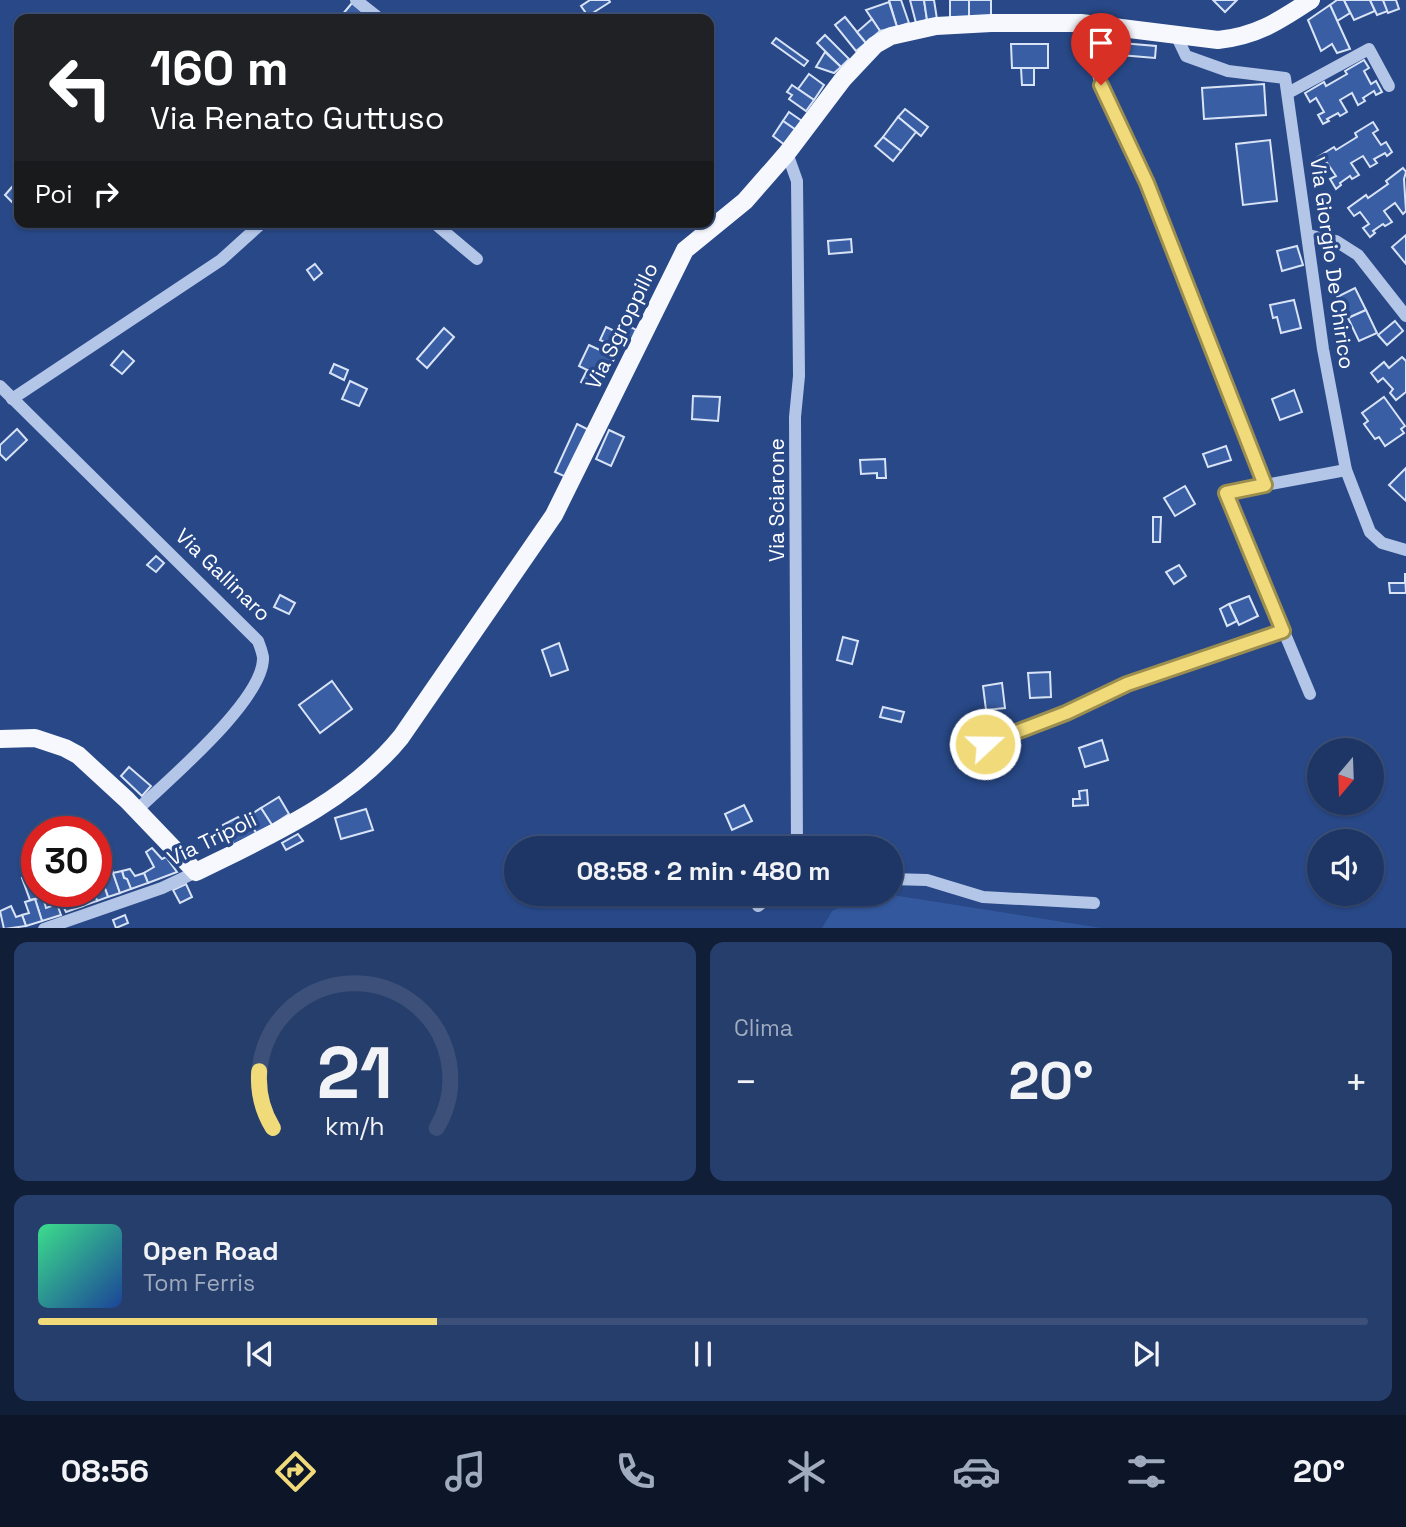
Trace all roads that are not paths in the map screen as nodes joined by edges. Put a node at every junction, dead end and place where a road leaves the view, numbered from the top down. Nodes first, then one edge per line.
1 (356, 0) edge
2 (1311, 0) edge
3 (374, 14) edge
4 (1081, 23) junction
5 (1176, 35) junction
6 (1389, 86) dead end
7 (1288, 93) junction
8 (787, 153) junction
9 (714, 226) edge
10 (256, 228) edge
11 (440, 228) edge
12 (712, 228) edge
13 (1308, 235) junction
14 (477, 259) dead end
15 (1406, 316) edge
16 (0, 386) edge
17 (12, 400) junction
18 (1346, 470) junction
19 (1265, 485) junction
20 (1406, 550) edge
21 (1283, 631) junction
22 (1310, 694) dead end
23 (0, 739) edge
24 (985, 744) dead end
25 (384, 758) joint
26 (137, 810) junction
27 (797, 836) edge
28 (197, 872) junction
29 (903, 879) edge
30 (1094, 903) dead end
31 (47, 928) edge

1 - 3 street
2 - 5 main road, Via Sgroppillo
4 - 5 main road, Via Sgroppillo
4 - 8 main road, Via Sgroppillo
4 - 19 street
5 - 7 street
6 - 7 street
7 - 13 street, Via Giorgio De Chirico
8 - 9 main road, Via Sgroppillo
8 - 27 street, Via Sciarone
10 - 17 street
11 - 14 street
12 - 25 main road, Via Sgroppillo
13 - 15 street
13 - 18 street, Via Giorgio De Chirico
16 - 17 street, Via Gallinaro
17 - 26 street, Via Gallinaro
18 - 19 street
18 - 20 street, Via Giorgio De Chirico
19 - 21 street
21 - 22 street
21 - 24 street
23 - 26 main road
25 - 28 main road, Via Tripoli
26 - 28 main road
28 - 31 street, Via Tripoli
29 - 30 street

